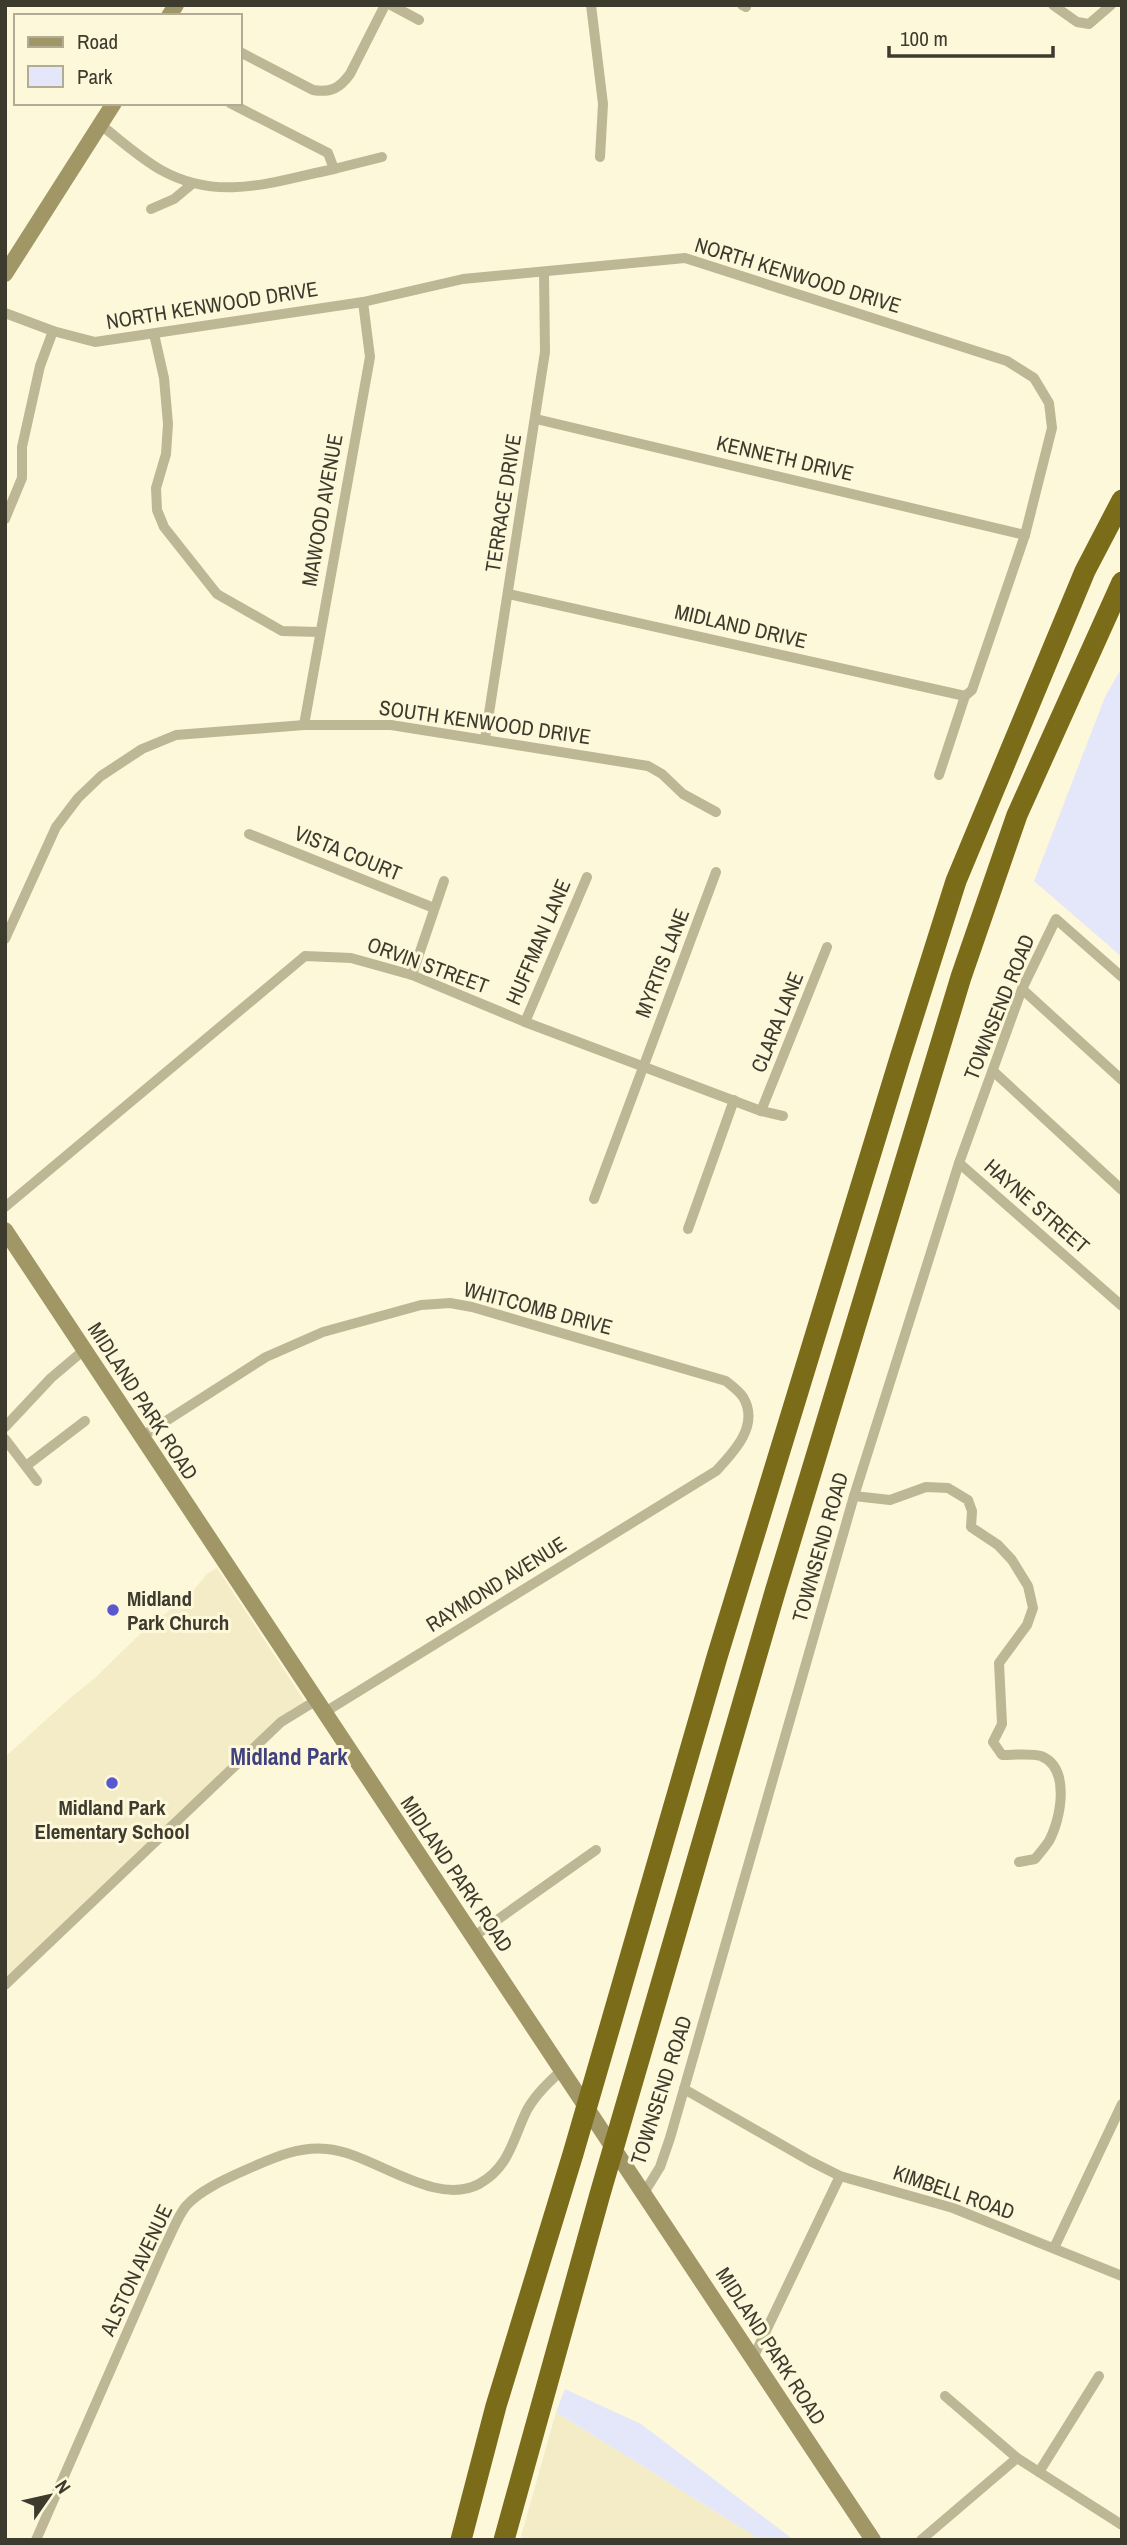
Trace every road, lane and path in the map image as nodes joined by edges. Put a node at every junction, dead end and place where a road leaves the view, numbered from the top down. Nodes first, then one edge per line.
1 (385, 5) edge
2 (391, 5) edge
3 (591, 5) edge
4 (1052, 5) edge
5 (1111, 5) edge
6 (419, 20) dead end
7 (242, 53) edge
8 (113, 105) edge
9 (234, 105) edge
10 (101, 125) junction
11 (382, 157) dead end
12 (600, 157) dead end
13 (334, 169) junction
14 (192, 184) junction
15 (151, 209) dead end
16 (544, 273) junction
17 (5, 274) edge
18 (363, 302) junction
19 (5, 313) edge
20 (53, 331) junction
21 (154, 334) junction
22 (536, 419) junction
23 (1122, 500) edge
24 (5, 519) edge
25 (1025, 535) junction
26 (1122, 582) edge
27 (508, 594) junction
28 (320, 632) junction
29 (965, 696) junction
30 (304, 725) junction
31 (485, 739) junction
32 (939, 775) dead end
33 (716, 812) dead end
34 (248, 834) dead end
35 (716, 872) dead end
36 (587, 877) dead end
37 (444, 881) dead end
38 (434, 908) junction
39 (5, 939) edge
40 (827, 947) dead end
41 (412, 975) junction
42 (1122, 977) edge
43 (1022, 989) junction
44 (525, 1022) junction
45 (643, 1067) junction
46 (993, 1071) junction
47 (1122, 1080) edge
48 (734, 1100) junction
49 (761, 1111) junction
50 (783, 1116) dead end
51 (959, 1163) junction
52 (1122, 1190) edge
53 (594, 1199) dead end
54 (5, 1208) edge
55 (688, 1229) dead end
56 (5, 1230) edge
57 (10, 1248) edge
58 (1122, 1306) edge
59 (84, 1350) junction
60 (85, 1421) dead end
61 (5, 1427) edge
62 (141, 1437) junction
63 (5, 1439) edge
64 (26, 1466) junction
65 (37, 1481) dead end
66 (688, 1488) joint
67 (854, 1496) junction
68 (321, 1706) junction
69 (596, 1850) dead end
70 (1018, 1862) dead end
71 (473, 1937) junction
72 (5, 1985) edge
73 (562, 2070) junction
74 (684, 2088) junction
75 (1122, 2104) edge
76 (840, 2176) junction
77 (644, 2193) junction
78 (1054, 2248) junction
79 (1122, 2277) edge
80 (753, 2358) junction
81 (1099, 2376) dead end
82 (945, 2396) dead end
83 (1017, 2458) junction
84 (1039, 2472) junction
85 (1122, 2525) edge
86 (36, 2540) edge
87 (461, 2540) edge
88 (504, 2540) edge
89 (873, 2540) edge
90 (920, 2540) edge

1 - 7 street
2 - 6 street
3 - 12 street
4 - 5 street
8 - 10 street
9 - 13 street
10 - 14 street
10 - 17 street
11 - 13 street
13 - 14 street
14 - 15 street
16 - 18 street, NORTH KENWOOD DRIVE
16 - 22 street, TERRACE DRIVE
16 - 25 street, NORTH KENWOOD DRIVE
18 - 21 street, NORTH KENWOOD DRIVE
18 - 28 street, MAWOOD AVENUE
19 - 20 street, NORTH KENWOOD DRIVE
20 - 21 street, NORTH KENWOOD DRIVE
20 - 24 street
21 - 28 street
22 - 25 street, KENNETH DRIVE
22 - 27 street, TERRACE DRIVE
23 - 87 highway
25 - 29 street, NORTH KENWOOD DRIVE
26 - 88 highway
27 - 29 street, MIDLAND DRIVE
27 - 31 street, TERRACE DRIVE
28 - 30 street, MAWOOD AVENUE
29 - 32 street, NORTH KENWOOD DRIVE
30 - 31 street, SOUTH KENWOOD DRIVE
30 - 39 street, SOUTH KENWOOD DRIVE
31 - 33 street, SOUTH KENWOOD DRIVE
34 - 38 street, VISTA COURT
35 - 45 street, MYRTIS LANE
36 - 44 street, HUFFMAN LANE
37 - 38 street
38 - 41 street
40 - 49 street, CLARA LANE
41 - 44 street, ORVIN STREET
41 - 54 street, ORVIN STREET
42 - 43 street, TOWNSEND ROAD
43 - 46 street, TOWNSEND ROAD
43 - 47 street
44 - 45 street, ORVIN STREET
45 - 48 street, ORVIN STREET
45 - 53 street, MYRTIS LANE
46 - 51 street, TOWNSEND ROAD
46 - 52 street
48 - 49 street, ORVIN STREET
48 - 55 street
49 - 50 street, ORVIN STREET
51 - 58 street, HAYNE STREET
51 - 67 street, TOWNSEND ROAD
56 - 57 street, MIDLAND PARK ROAD
57 - 59 street, MIDLAND PARK ROAD
59 - 61 street
59 - 62 street, MIDLAND PARK ROAD
60 - 64 street
62 - 66 street, WHITCOMB DRIVE
62 - 68 street, MIDLAND PARK ROAD
63 - 64 street
64 - 65 street
66 - 68 street, RAYMOND AVENUE
67 - 70 street
67 - 74 street, TOWNSEND ROAD
68 - 71 street, MIDLAND PARK ROAD
68 - 72 street, RAYMOND AVENUE
69 - 71 street
71 - 73 street, MIDLAND PARK ROAD
73 - 77 street, MIDLAND PARK ROAD
73 - 86 street, ALSTON AVENUE
74 - 76 street, KIMBELL ROAD
74 - 77 street, TOWNSEND ROAD
75 - 78 street
76 - 78 street, KIMBELL ROAD
76 - 80 street
77 - 80 street, MIDLAND PARK ROAD
78 - 79 street, KIMBELL ROAD
80 - 89 street, MIDLAND PARK ROAD
81 - 84 street
82 - 83 street
83 - 84 street
83 - 90 street
84 - 85 street

